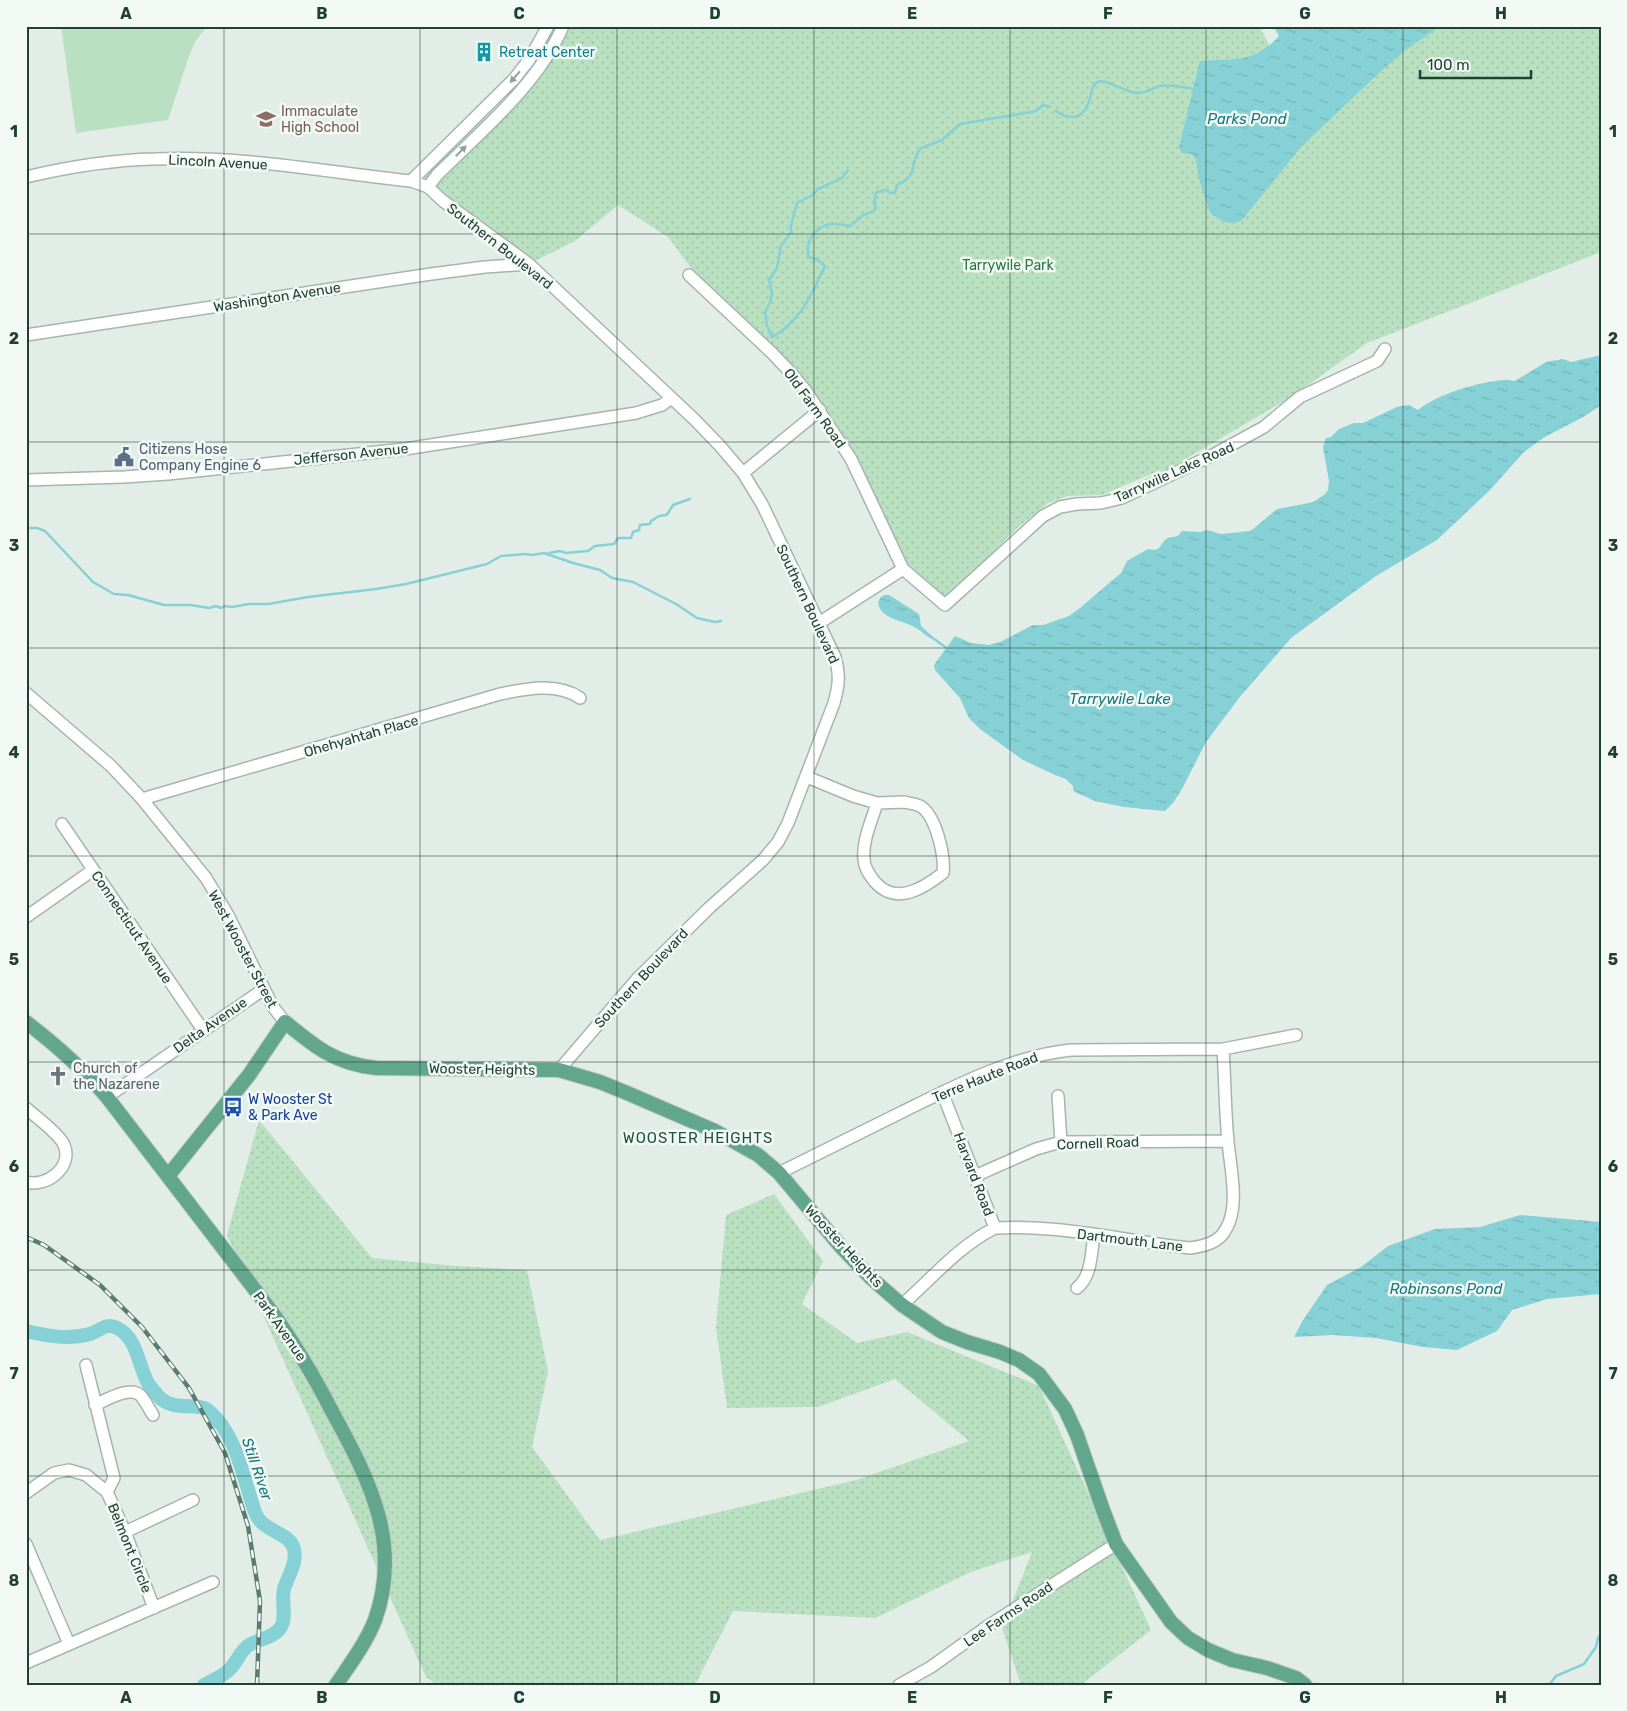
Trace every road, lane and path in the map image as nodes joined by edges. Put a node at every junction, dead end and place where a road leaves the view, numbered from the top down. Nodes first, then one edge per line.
1 (548, 26) edge
2 (563, 26) edge
3 (26, 177) edge
4 (411, 181) junction
5 (428, 187) junction
6 (529, 264) junction
7 (689, 275) dead end
8 (26, 335) edge
9 (1385, 349) dead end
10 (671, 398) junction
11 (820, 410) junction
12 (743, 473) junction
13 (26, 480) edge
14 (903, 569) junction
15 (819, 623) junction
16 (26, 693) edge
17 (580, 698) dead end
18 (807, 777) junction
19 (142, 799) junction
20 (877, 803) junction
21 (62, 824) dead end
22 (94, 870) junction
23 (26, 917) edge
24 (264, 988) junction
25 (26, 1022) edge
26 (285, 1022) junction
27 (203, 1030) junction
28 (1296, 1034) dead end
29 (1223, 1048) junction
30 (559, 1070) junction
31 (942, 1092) junction
32 (1058, 1096) dead end
33 (107, 1097) junction
34 (26, 1108) edge
35 (1228, 1141) junction
36 (1061, 1142) junction
37 (779, 1173) junction
38 (168, 1176) junction
39 (975, 1176) junction
40 (26, 1182) edge
41 (995, 1228) junction
42 (1094, 1234) junction
43 (1076, 1288) dead end
44 (902, 1305) junction
45 (86, 1365) dead end
46 (95, 1405) junction
47 (153, 1415) dead end
48 (107, 1492) junction
49 (26, 1493) edge
50 (193, 1500) dead end
51 (125, 1532) junction
52 (26, 1544) edge
53 (1116, 1544) junction
54 (213, 1582) dead end
55 (154, 1608) junction
56 (69, 1644) junction
57 (26, 1663) edge
58 (336, 1685) edge
59 (900, 1685) edge
60 (1305, 1685) edge

1 -> 4 street
5 -> 2 street
3 - 4 street, Lincoln Avenue
4 - 5 street, Southern Boulevard
5 - 6 street, Southern Boulevard
6 - 8 street, Washington Avenue
6 - 10 street, Southern Boulevard
7 - 11 street, Old Farm Road
9 - 14 street, Tarrywile Lake Road
10 - 12 street, Southern Boulevard
10 - 13 street, Jefferson Avenue
11 - 12 street
11 - 14 street, Old Farm Road
12 - 15 street, Southern Boulevard
14 - 15 street
15 - 18 street, Southern Boulevard
16 - 19 street, West Wooster Street
17 - 19 street, Ohehyahtah Place
18 - 20 street
18 - 30 street, Southern Boulevard
19 - 24 street, West Wooster Street
20 - 20 street
21 - 22 street, Connecticut Avenue
22 - 23 street
22 - 27 street, Connecticut Avenue
24 - 26 street, West Wooster Street
24 - 27 street, Delta Avenue
25 - 33 main road, Park Avenue
26 - 30 main road, Wooster Heights
26 - 38 main road, West Wooster Street
27 - 33 street, Delta Avenue
28 - 29 street, Terre Haute Road
29 - 31 street, Terre Haute Road
29 - 35 street, Dartmouth Lane
30 - 37 main road, Wooster Heights
31 - 37 street, Terre Haute Road
31 - 39 street, Harvard Road
32 - 36 street
33 - 38 main road, Park Avenue
34 - 40 street
35 - 36 street, Cornell Road
35 - 42 street, Dartmouth Lane
36 - 39 street, Cornell Road
37 - 44 main road, Wooster Heights
38 - 58 main road, Park Avenue
39 - 41 street, Harvard Road
41 - 42 street, Dartmouth Lane
41 - 44 street, Harvard Road
42 - 43 street
44 - 53 main road, Wooster Heights
45 - 46 street
46 - 47 street
46 - 48 street
48 - 49 street, Belmont Circle
48 - 51 street, Belmont Circle
50 - 51 street
51 - 55 street, Belmont Circle
52 - 56 street
53 - 59 street, Lee Farms Road
53 - 60 main road, Wooster Heights
54 - 55 street, Belmont Circle
55 - 56 street, Belmont Circle
56 - 57 street, Belmont Circle

